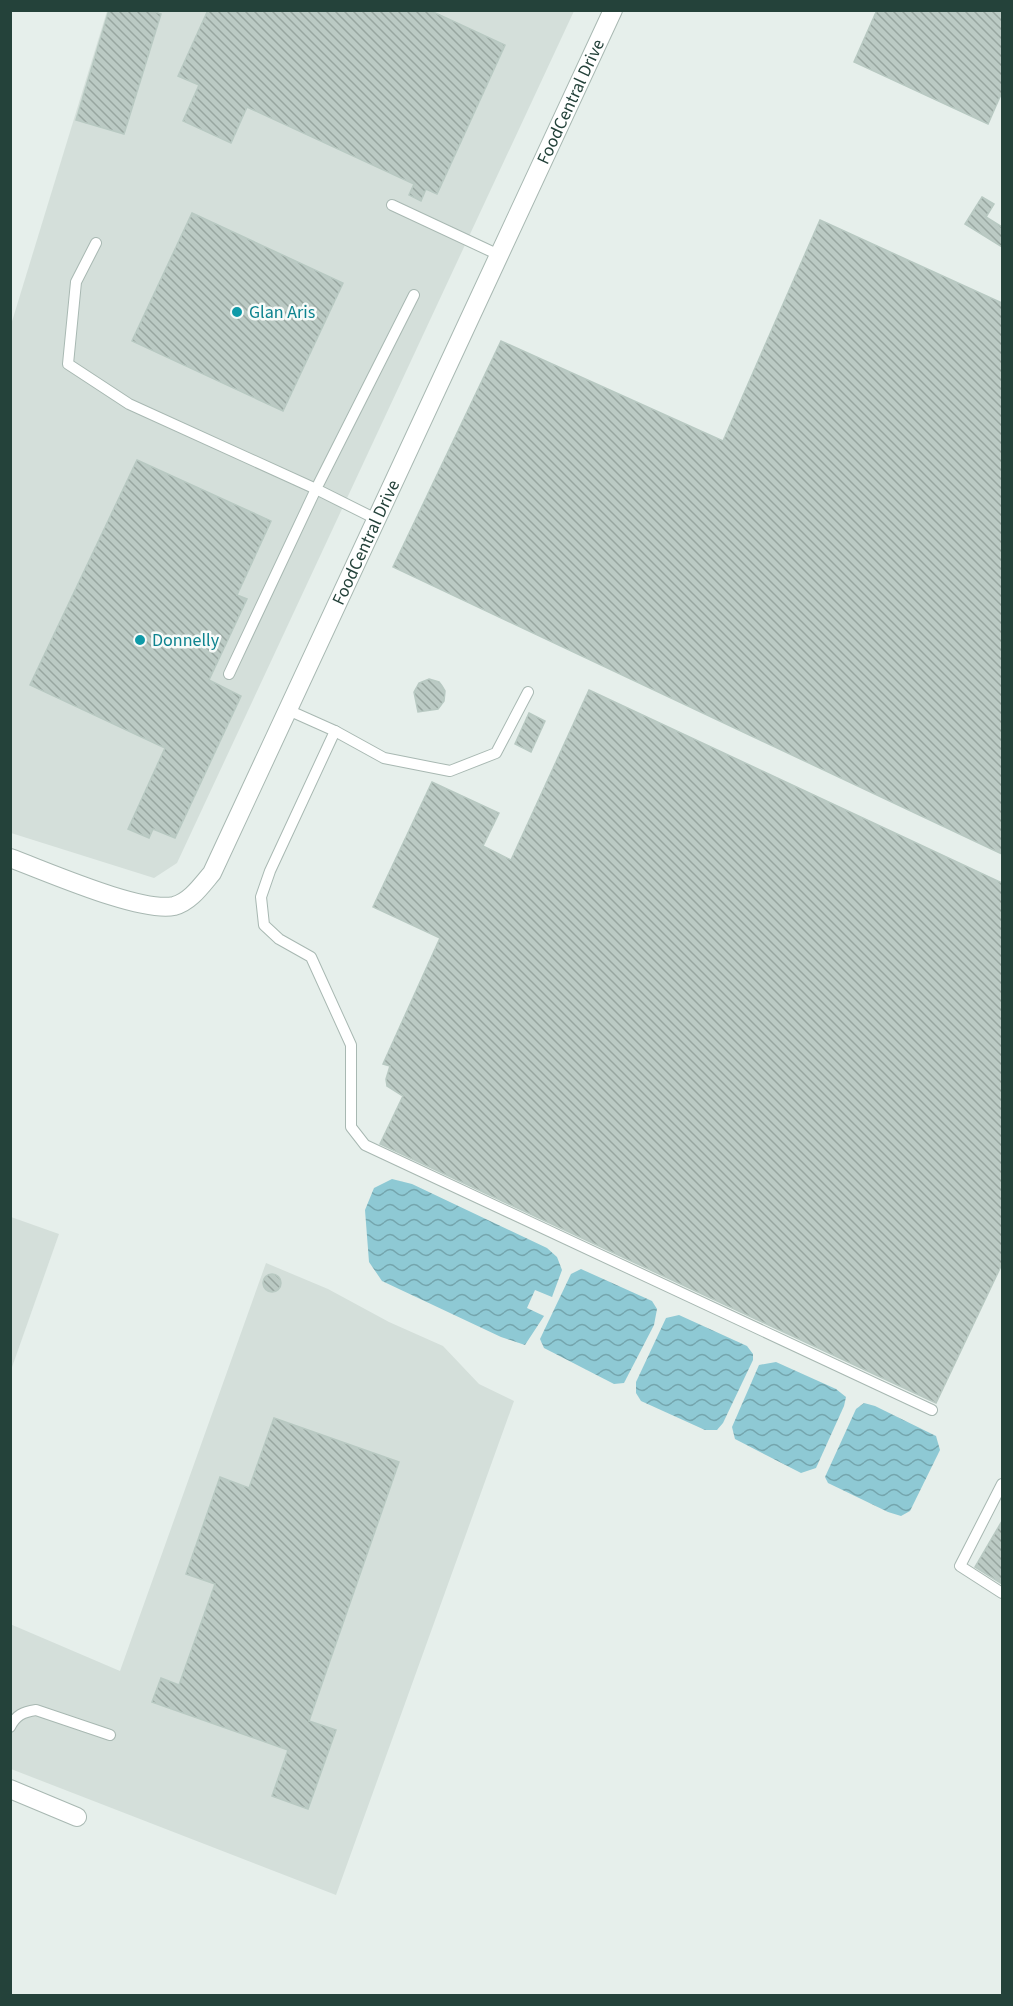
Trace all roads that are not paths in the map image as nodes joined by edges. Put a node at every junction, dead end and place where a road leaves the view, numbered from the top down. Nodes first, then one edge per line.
1 (613, 10) edge
2 (393, 205) dead end
3 (96, 243) dead end
4 (499, 255) junction
5 (414, 295) dead end
6 (316, 489) junction
7 (376, 519) junction
8 (229, 674) dead end
9 (528, 692) dead end
10 (288, 710) junction
11 (335, 731) junction
12 (10, 858) edge
13 (932, 1410) dead end
14 (1002, 1484) edge
15 (1002, 1593) edge
16 (10, 1727) edge
17 (110, 1735) dead end
18 (10, 1789) edge
19 (77, 1817) dead end

1 - 4 street, FoodCentral Drive
2 - 4 lane
3 - 6 lane
4 - 7 street, FoodCentral Drive
5 - 6 lane
6 - 7 lane
6 - 8 lane
7 - 10 street, FoodCentral Drive
9 - 11 lane
10 - 11 lane
10 - 12 street, FoodCentral Drive
11 - 13 lane
14 - 15 lane
16 - 17 lane
18 - 19 street

